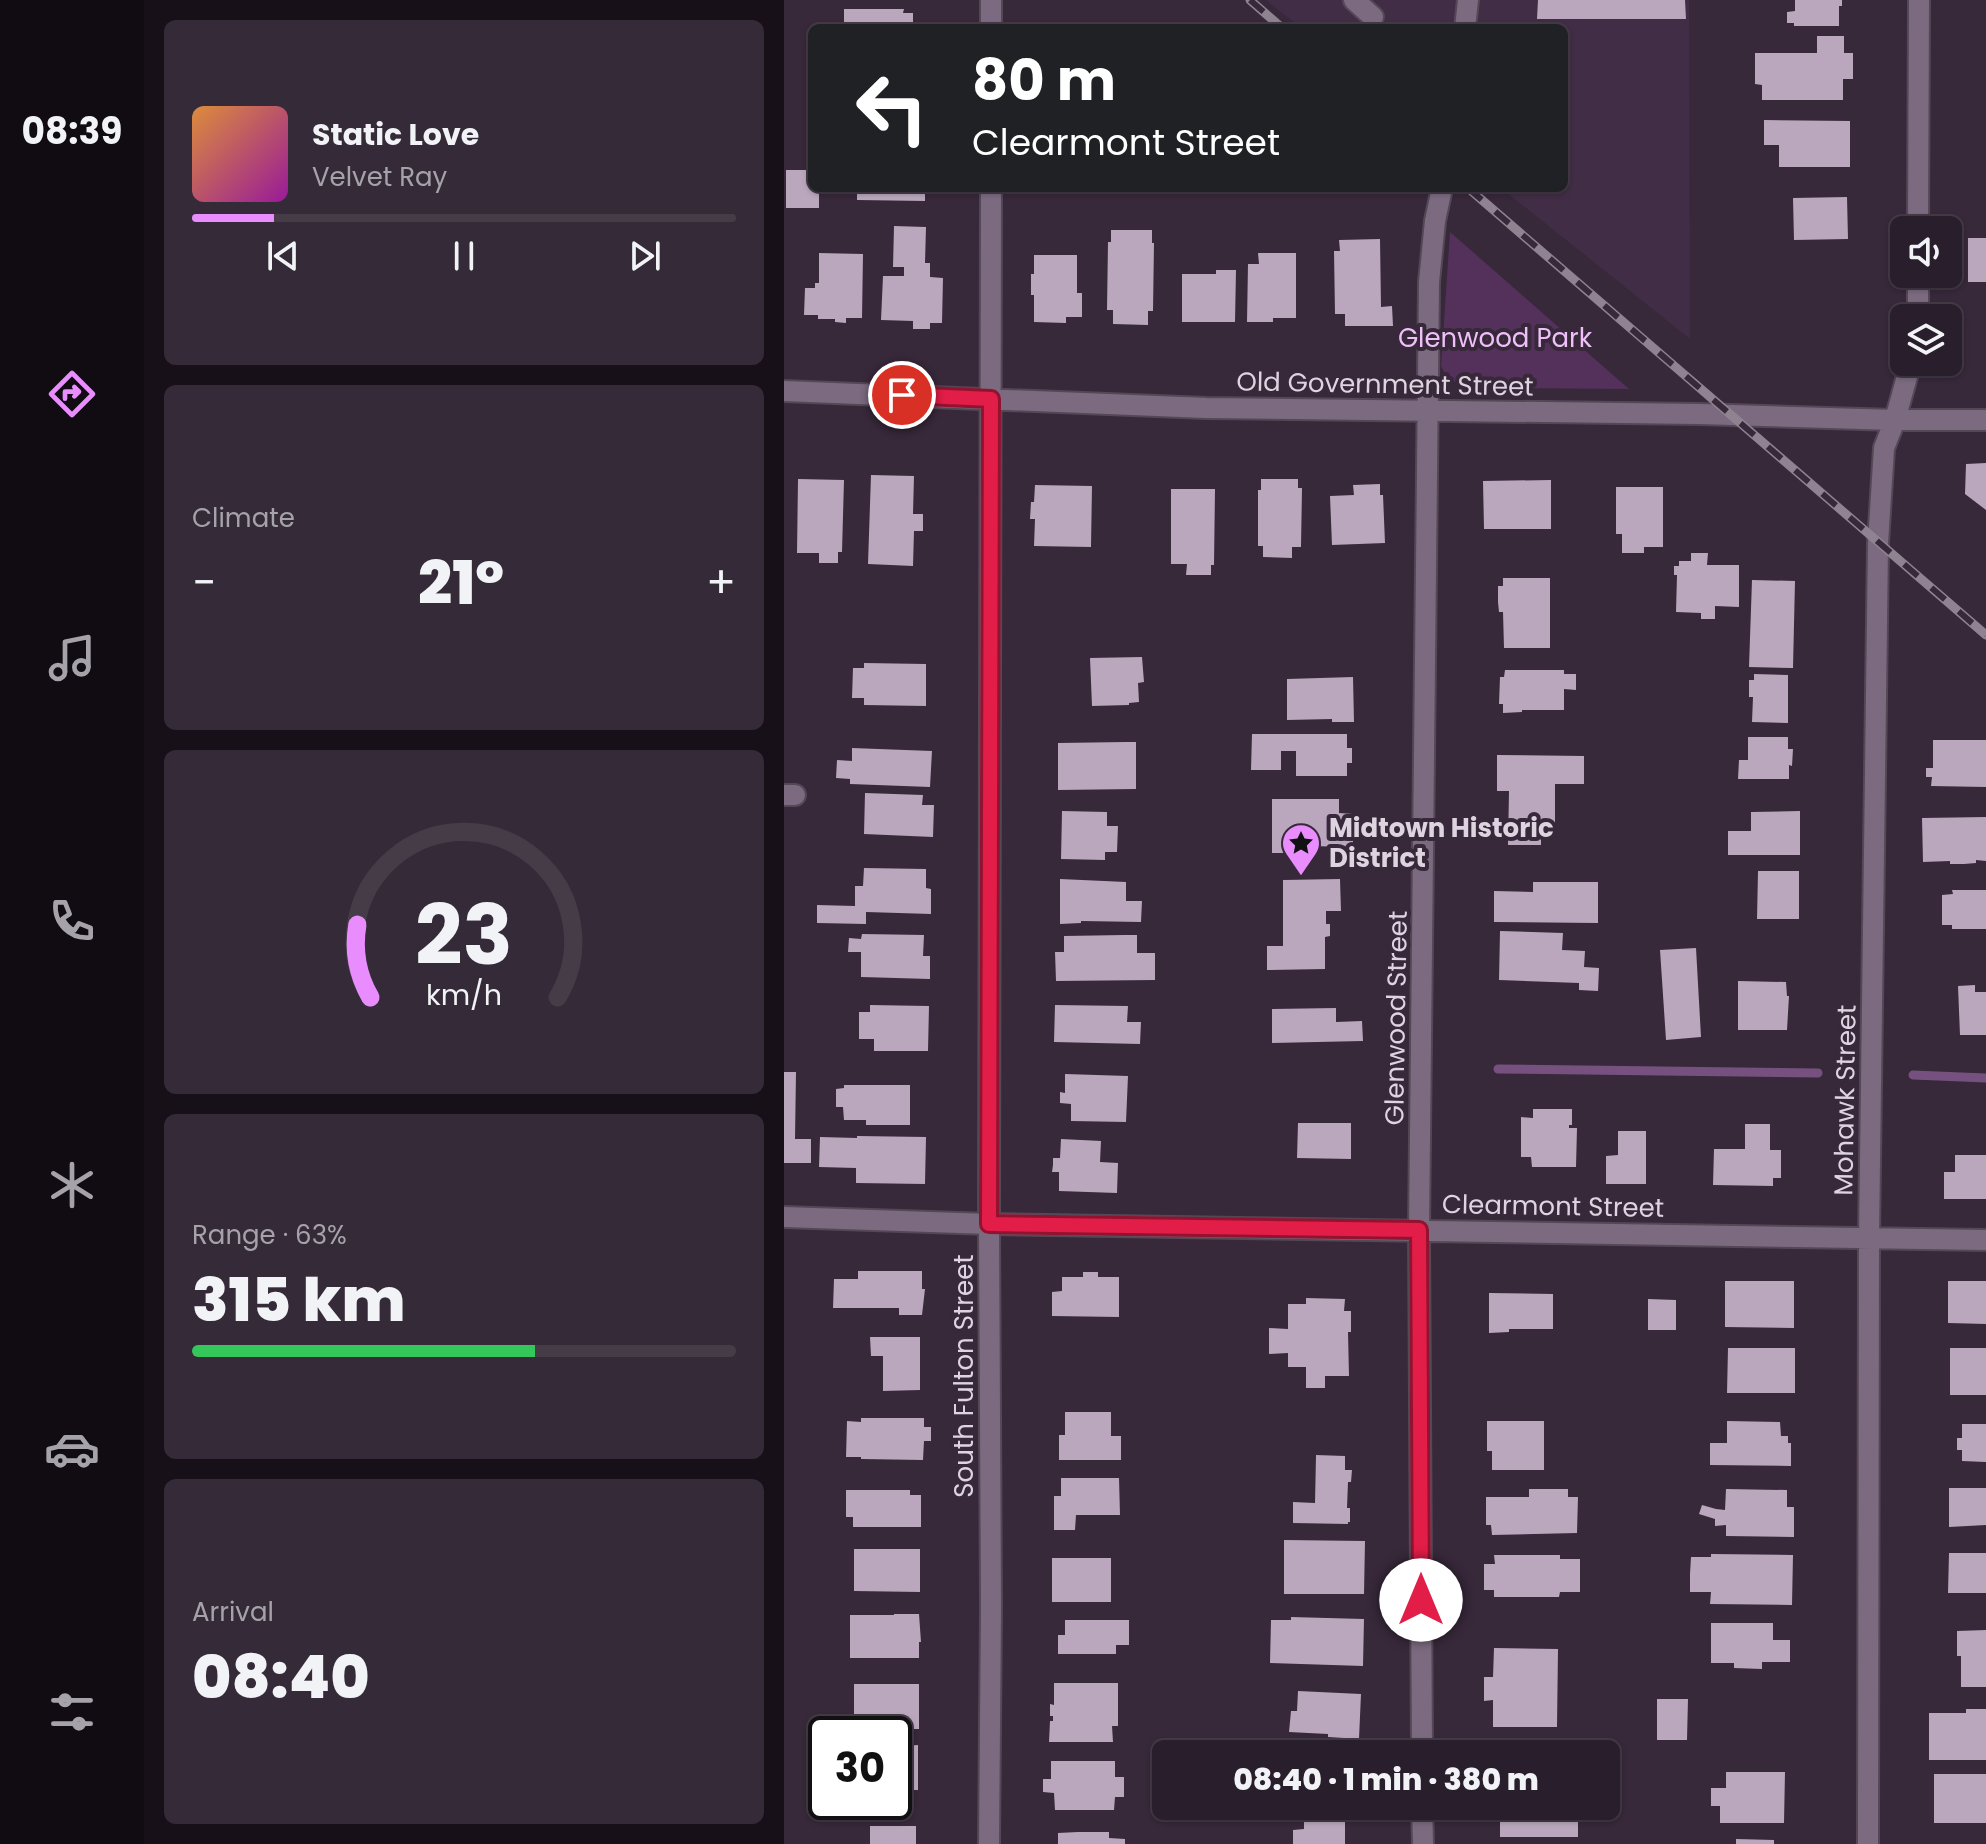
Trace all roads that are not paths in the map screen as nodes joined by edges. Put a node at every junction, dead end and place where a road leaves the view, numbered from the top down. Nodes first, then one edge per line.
1 (991, 0) edge
2 (1354, 0) edge
3 (1468, 0) edge
4 (1919, 0) edge
5 (1373, 17) dead end
6 (991, 24) edge
7 (1465, 24) edge
8 (991, 192) edge
9 (1441, 192) edge
10 (1918, 216) edge
11 (1907, 376) edge
12 (784, 391) edge
13 (991, 399) junction
14 (1428, 411) junction
15 (1895, 420) junction
16 (1986, 420) edge
17 (784, 1217) edge
18 (989, 1224) junction
19 (1419, 1230) junction
20 (1869, 1238) junction
21 (1986, 1240) edge
22 (1422, 1740) edge
23 (1422, 1820) edge
24 (989, 1844) edge
25 (1423, 1844) edge
26 (1868, 1844) edge

1 - 6 street
2 - 5 street
3 - 7 street
4 - 10 street
8 - 13 street, South Fulton Street
9 - 14 street, Glenwood Street
11 - 15 street, Mohawk Street
12 - 13 street, Old Government Street
13 - 14 street, Old Government Street
13 - 18 street, South Fulton Street
14 - 15 street, Old Government Street
14 - 19 street, Glenwood Street
15 - 16 street, Old Government Street
15 - 20 street, Mohawk Street
17 - 18 street, Clearmont Street
18 - 19 street, Clearmont Street
18 - 24 street, South Fulton Street
19 - 20 street, Clearmont Street
19 - 22 street, Glenwood Street
20 - 21 street, Clearmont Street
20 - 26 street, Mohawk Street
23 - 25 street

